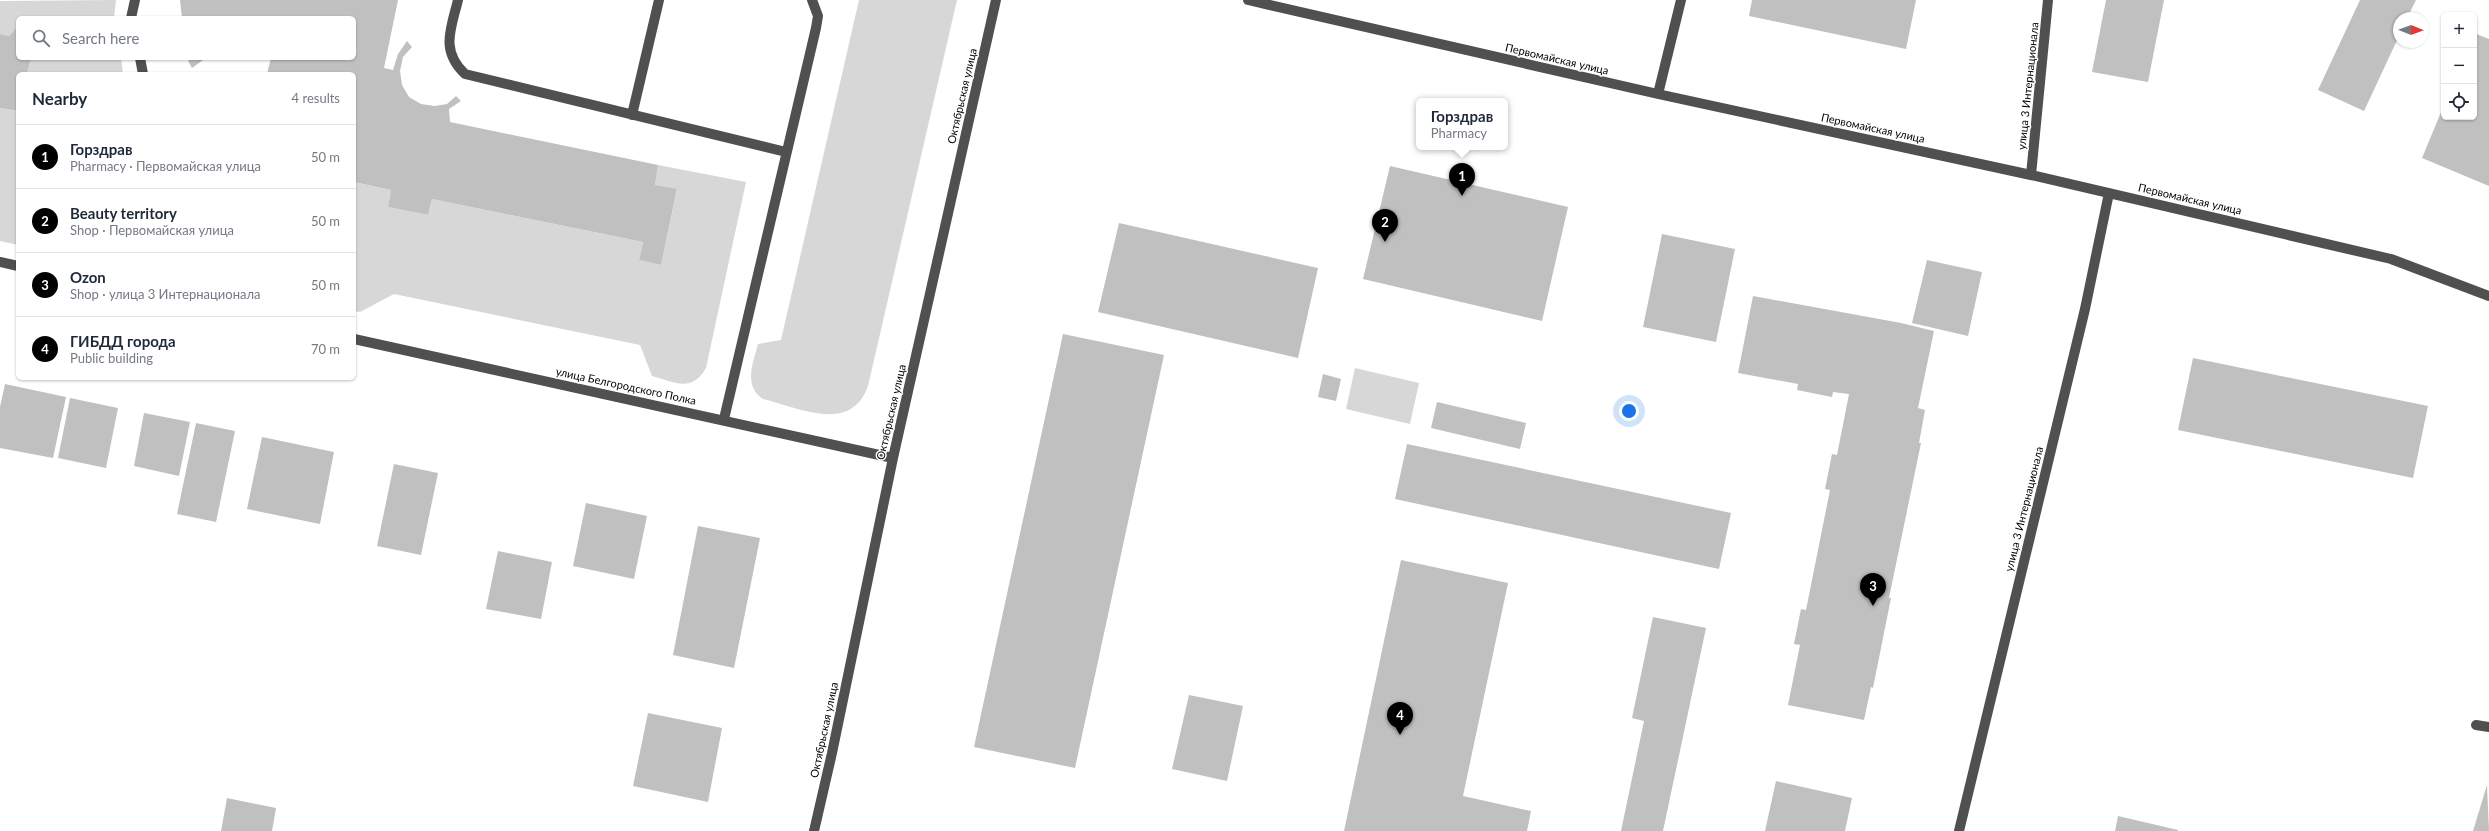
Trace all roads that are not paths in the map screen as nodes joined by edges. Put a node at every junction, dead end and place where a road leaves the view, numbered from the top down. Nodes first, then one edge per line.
1 (135, 0) edge
2 (458, 0) edge
3 (659, 0) edge
4 (812, 0) edge
5 (996, 0) edge
6 (1248, 0) edge
7 (1681, 0) edge
8 (2048, 0) edge
9 (131, 16) edge
10 (140, 60) edge
11 (143, 72) edge
12 (1658, 94) junction
13 (632, 115) junction
14 (786, 152) junction
15 (2031, 174) junction
16 (2109, 193) junction
17 (0, 262) edge
18 (16, 266) edge
19 (2489, 296) edge
20 (356, 339) edge
21 (724, 419) junction
22 (893, 458) junction
23 (2476, 725) dead end
24 (2489, 727) edge
25 (814, 831) edge
26 (1959, 831) edge

1 - 9 street
2 - 13 street
3 - 13 street
4 - 14 street
5 - 22 street, Октябрьская улица
6 - 12 street, Первомайская улица
7 - 12 street
8 - 15 street, улица 3 Интернационала
10 - 11 street
12 - 15 street, Первомайская улица
13 - 14 street
14 - 21 street
15 - 16 street, Первомайская улица
16 - 19 street, Первомайская улица
16 - 26 street, улица 3 Интернационала
17 - 18 street
20 - 21 street, улица Белгородского Полка
21 - 22 street, улица Белгородского Полка
22 - 25 street, Октябрьская улица
23 - 24 street

